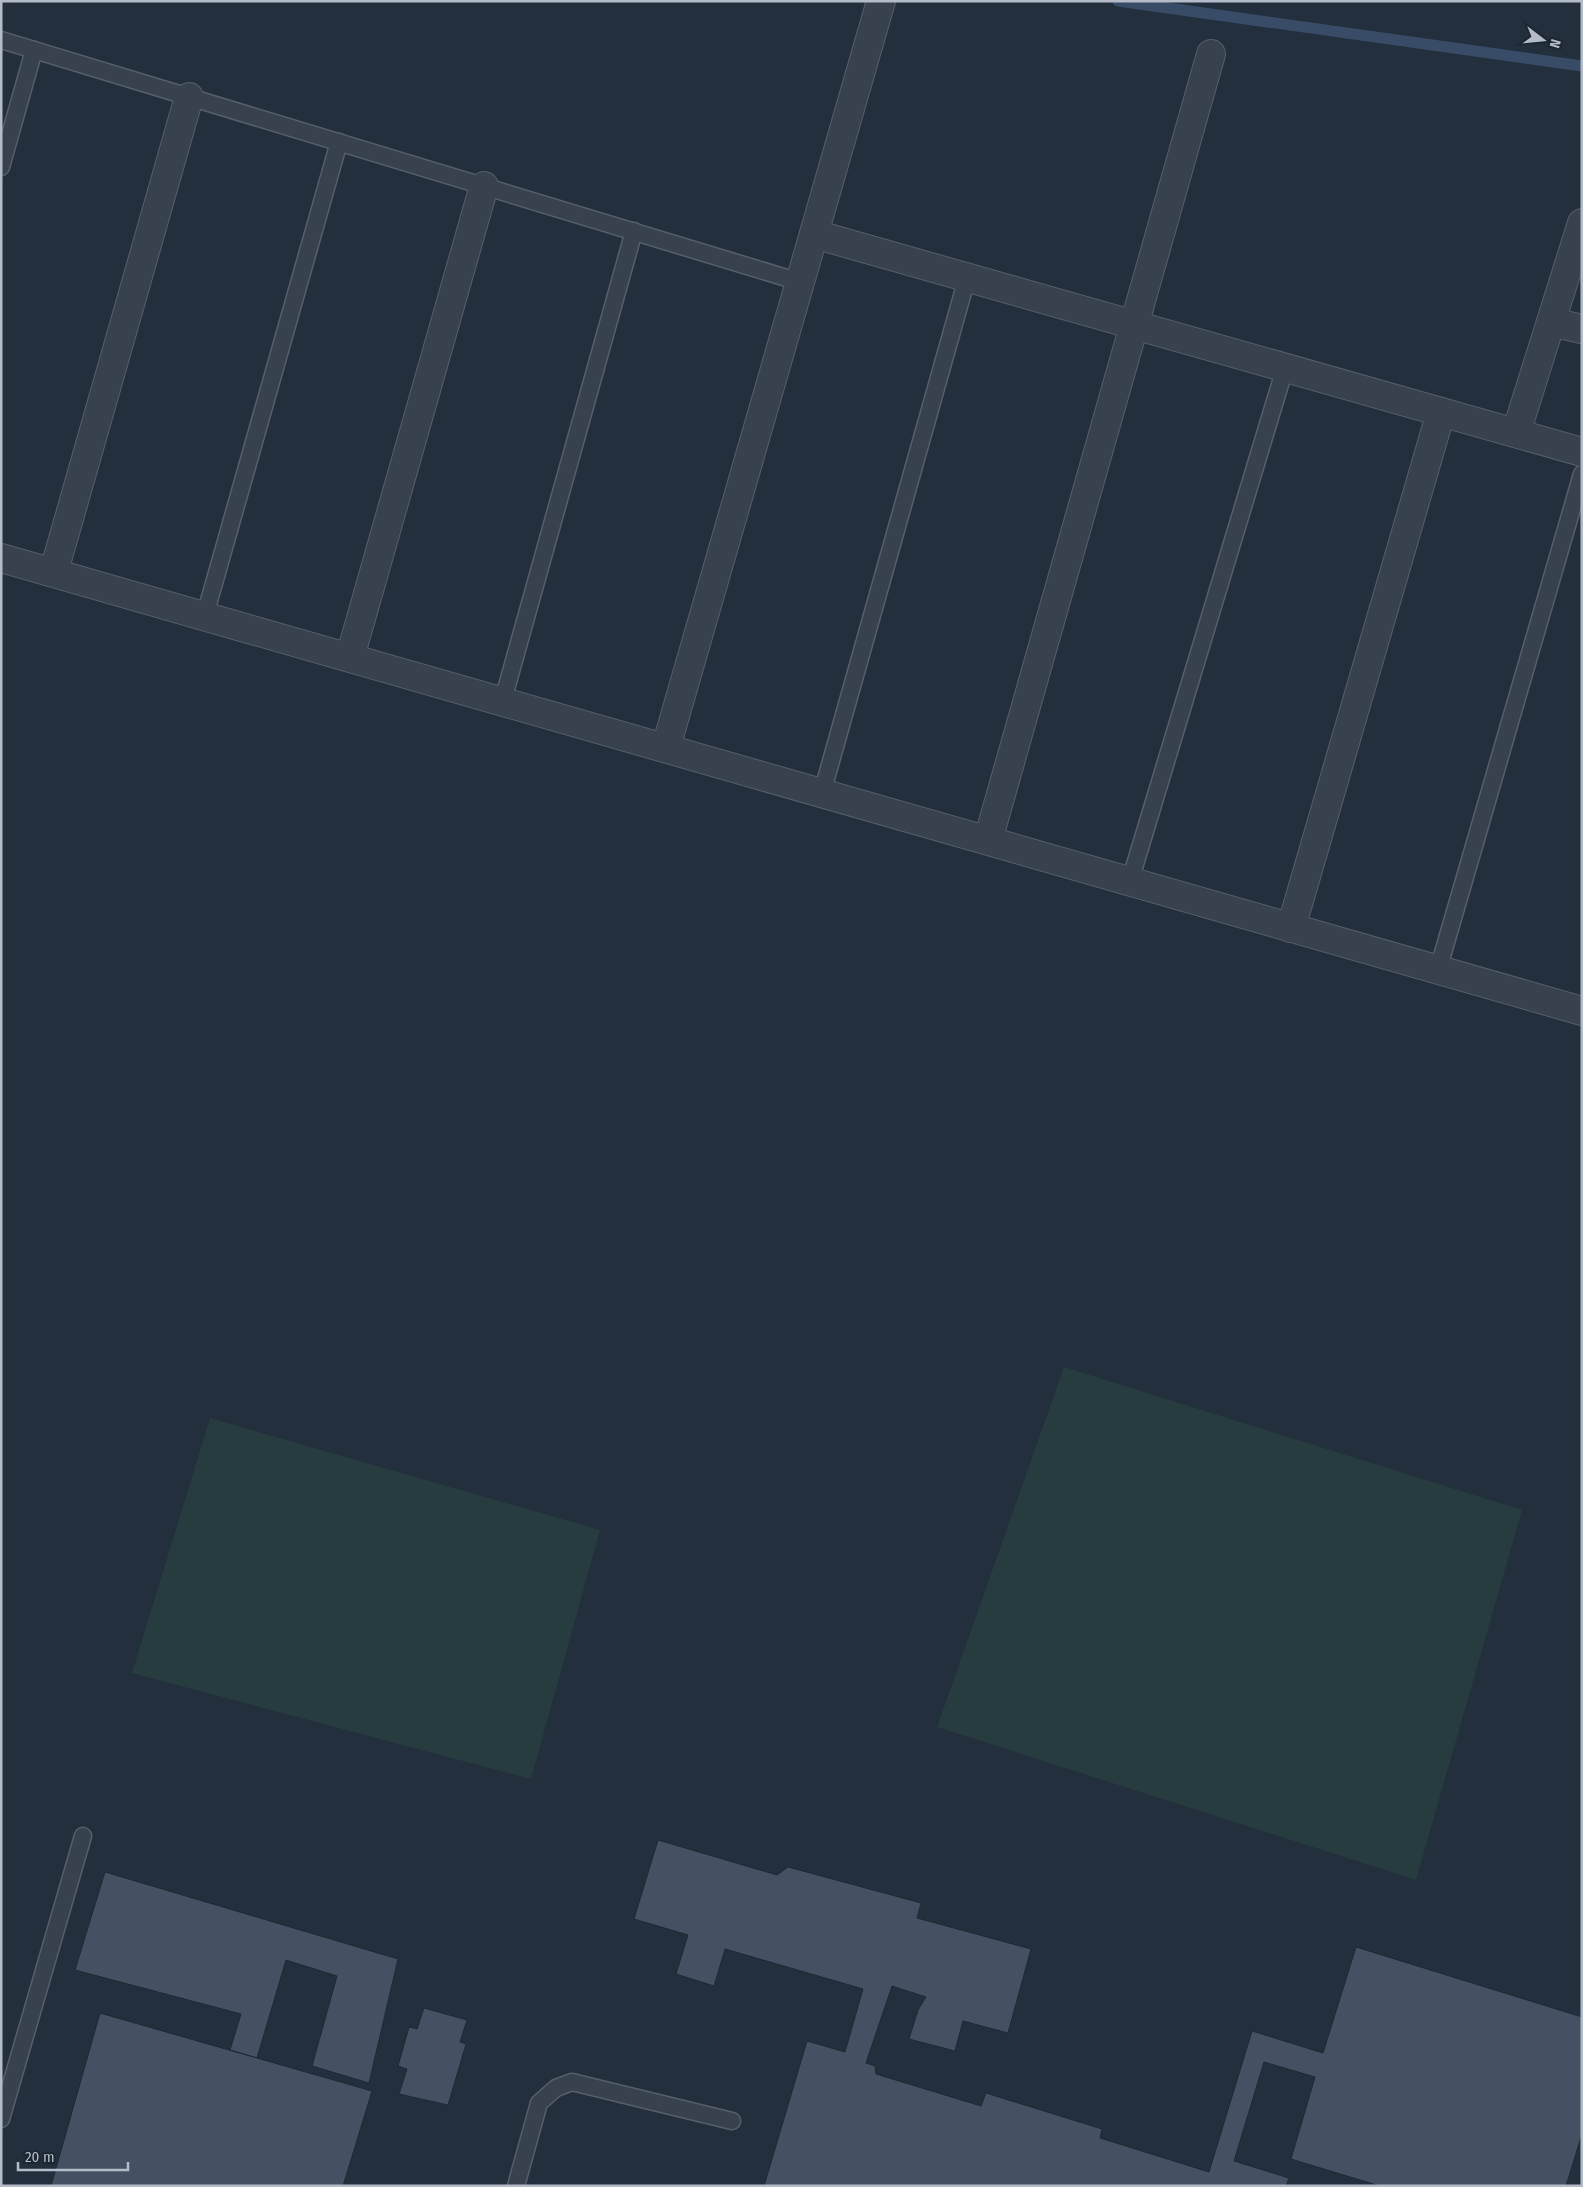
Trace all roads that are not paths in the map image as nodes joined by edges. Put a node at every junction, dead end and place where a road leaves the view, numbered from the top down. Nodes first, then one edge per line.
1 (881, 1) edge
2 (1, 40) edge
3 (34, 50) junction
4 (1211, 54) dead end
5 (189, 97) junction
6 (339, 142) junction
7 (1, 167) edge
8 (484, 186) junction
9 (1582, 224) edge
10 (634, 231) junction
11 (814, 234) junction
12 (968, 278) junction
13 (800, 282) junction
14 (1551, 322) junction
15 (1134, 325) junction
16 (1582, 329) edge
17 (1285, 368) junction
18 (1441, 412) junction
19 (1516, 433) junction
20 (1582, 452) edge
21 (1582, 474) edge
22 (1, 558) edge
23 (54, 571) junction
24 (205, 615) junction
25 (350, 657) junction
26 (503, 700) junction
27 (666, 747) junction
28 (822, 793) junction
29 (988, 840) junction
30 (1130, 881) junction
31 (1291, 928) junction
32 (1438, 970) junction
33 (1582, 1011) edge
34 (83, 1836) dead end
35 (1, 2119) edge
36 (732, 2121) dead end
37 (516, 2186) edge

1 - 11 street
2 - 3 lane
3 - 5 lane
3 - 7 lane
4 - 15 street
5 - 6 lane
5 - 23 street
6 - 8 lane
6 - 24 lane
8 - 10 lane
8 - 25 street
9 - 14 street
10 - 13 lane
10 - 26 lane
11 - 12 street
11 - 13 street
12 - 15 street
12 - 28 lane
13 - 27 street
14 - 16 street
14 - 19 street
15 - 17 street
15 - 29 street
17 - 18 street
17 - 30 lane
18 - 19 street
18 - 31 street
19 - 20 street
21 - 32 lane
22 - 23 street
23 - 24 street
24 - 25 street
25 - 26 street
26 - 27 street
27 - 28 street
28 - 29 street
29 - 30 street
30 - 31 street
31 - 32 street
32 - 33 street
34 - 35 lane
36 - 37 lane

